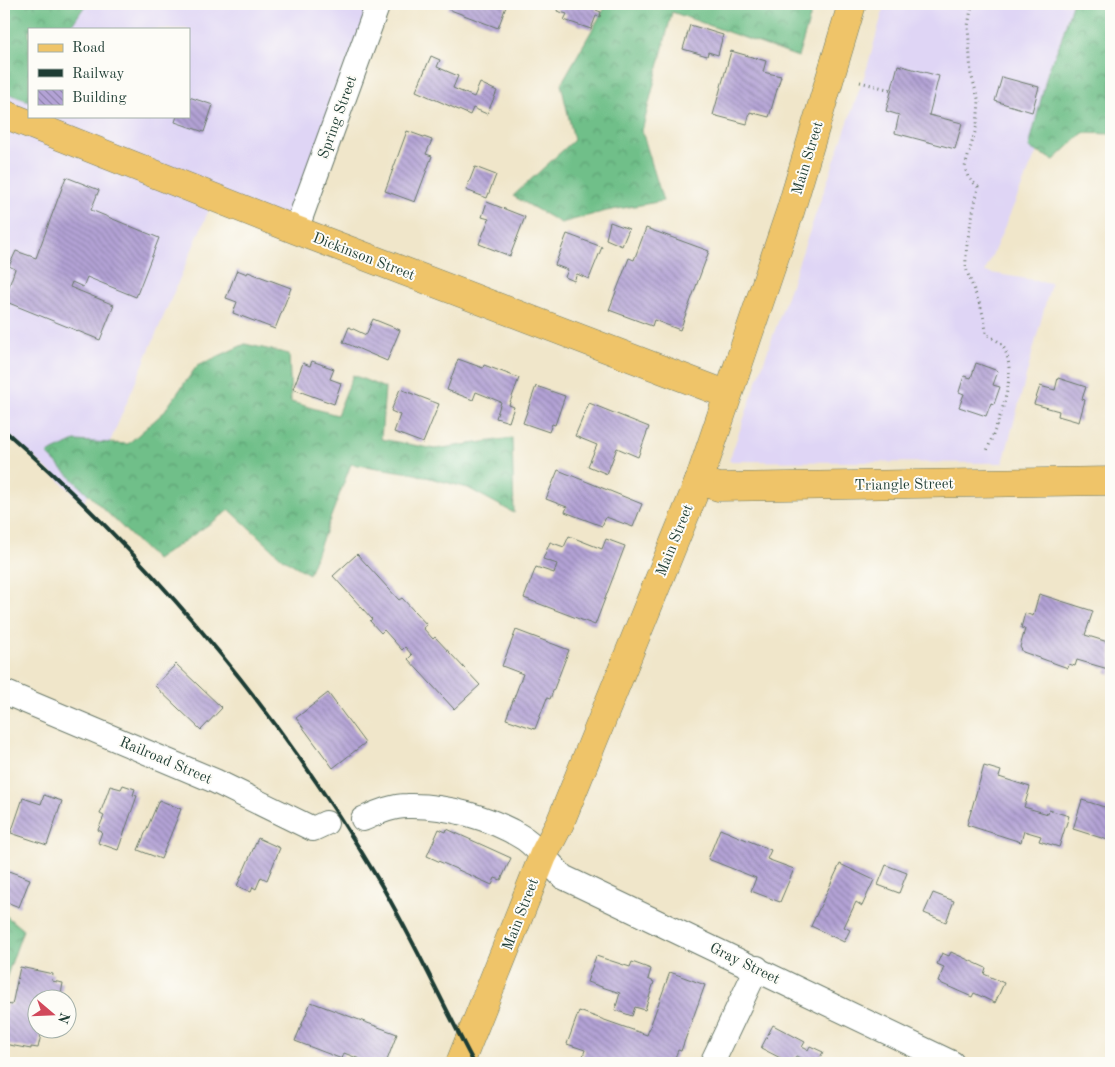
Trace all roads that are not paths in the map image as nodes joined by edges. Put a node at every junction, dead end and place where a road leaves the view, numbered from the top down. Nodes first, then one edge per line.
1 (378, 4) edge
2 (852, 4) edge
3 (4, 114) edge
4 (296, 230) junction
5 (726, 394) junction
6 (699, 481) junction
7 (1111, 481) edge
8 (4, 692) edge
9 (363, 819) dead end
10 (326, 823) dead end
11 (542, 856) junction
12 (756, 968) junction
13 (460, 1063) edge
14 (712, 1063) edge
15 (952, 1063) edge

1 - 4 street, Spring Street
2 - 5 main road, Main Street
3 - 4 main road, Dickinson Street
4 - 5 main road, Dickinson Street
5 - 6 main road, Main Street
6 - 7 main road, Triangle Street
6 - 11 main road, Main Street
8 - 10 street, Railroad Street
9 - 11 street
11 - 12 street, Gray Street
11 - 13 main road, Main Street
12 - 14 street
12 - 15 street, Gray Street

